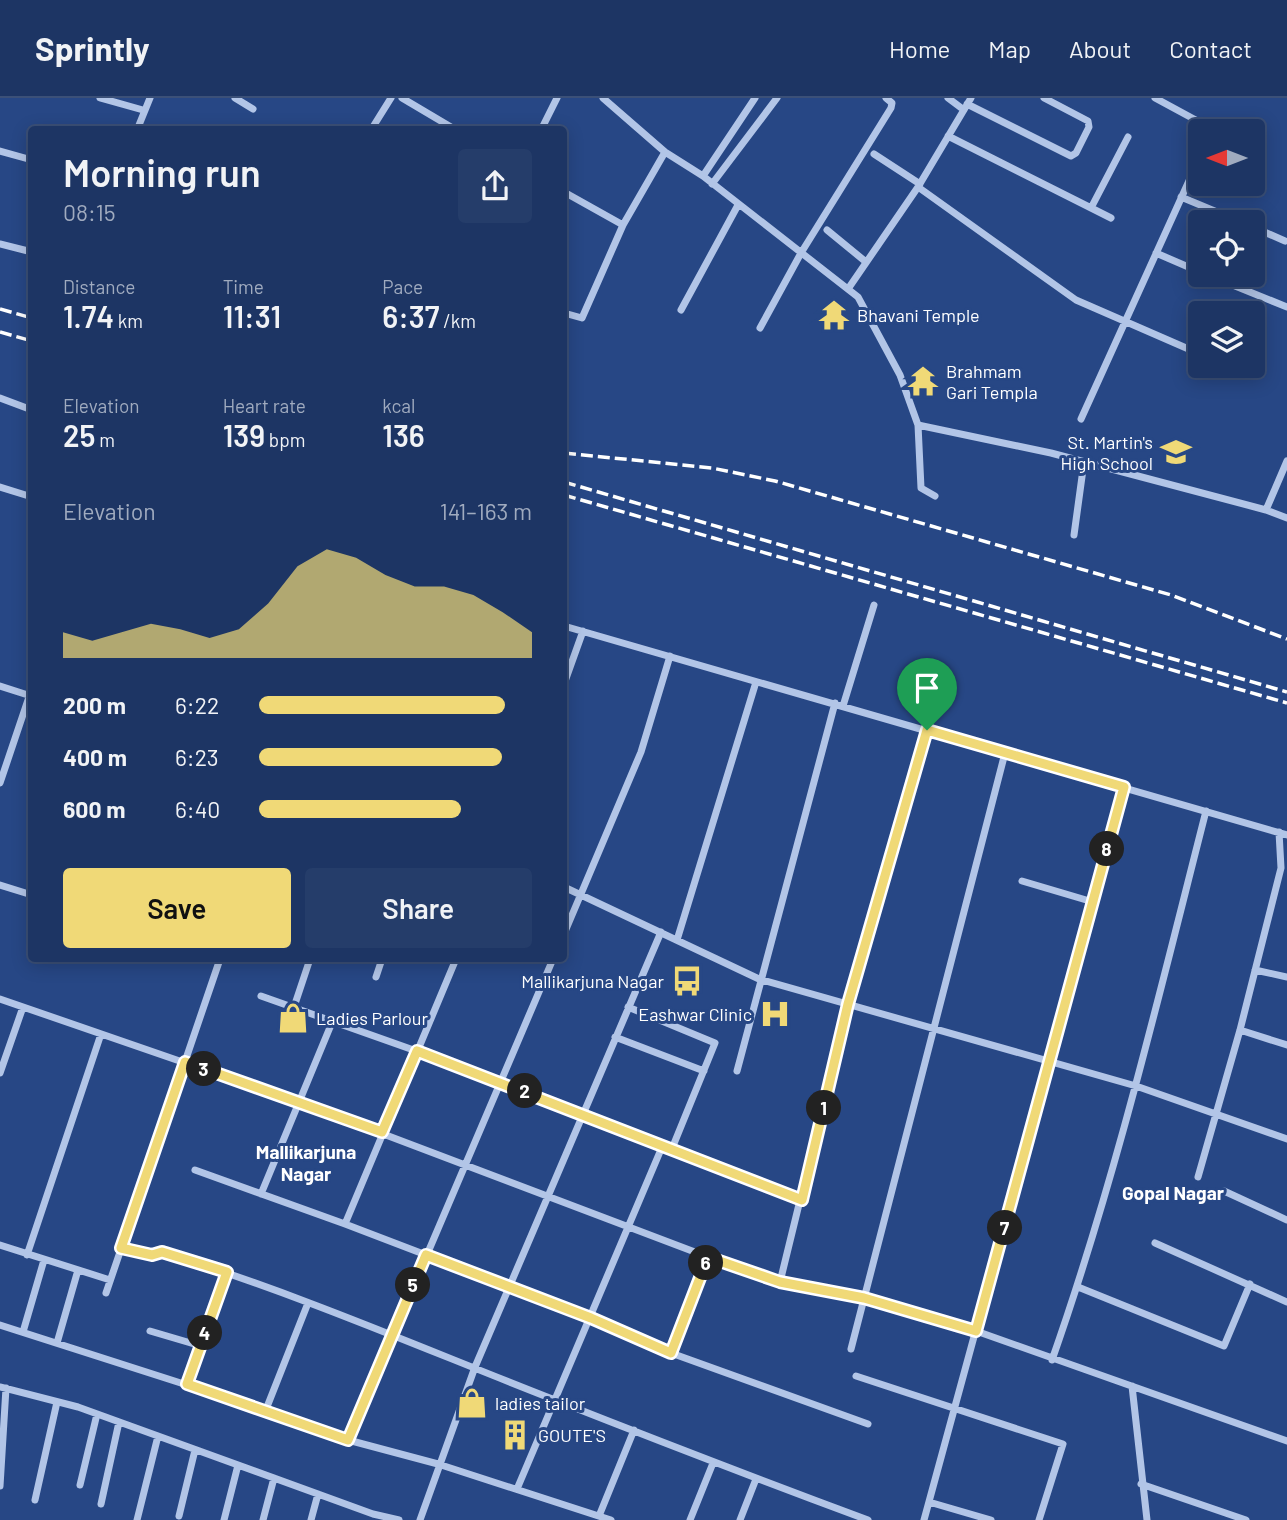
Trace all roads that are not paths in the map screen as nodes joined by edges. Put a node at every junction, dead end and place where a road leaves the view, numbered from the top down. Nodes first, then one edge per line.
1 (100, 98) edge
2 (150, 98) edge
3 (234, 98) edge
4 (402, 98) edge
5 (557, 98) edge
6 (603, 98) edge
7 (755, 98) edge
8 (777, 98) edge
9 (886, 98) edge
10 (948, 98) edge
11 (1044, 98) edge
12 (1154, 98) edge
13 (1174, 98) edge
14 (390, 99) edge
15 (967, 104) edge
16 (1170, 107) junction
17 (253, 109) dead end
18 (143, 110) junction
19 (1193, 119) edge
20 (138, 126) edge
21 (373, 126) edge
22 (449, 126) edge
23 (543, 126) edge
24 (948, 136) junction
25 (1128, 136) dead end
26 (0, 151) edge
27 (665, 152) junction
28 (874, 155) dead end
29 (28, 159) edge
30 (703, 176) junction
31 (1188, 182) edge
32 (712, 184) junction
33 (919, 185) junction
34 (567, 194) edge
35 (1181, 197) junction
36 (738, 205) junction
37 (1091, 208) junction
38 (1212, 210) edge
39 (1111, 218) dead end
40 (623, 225) junction
41 (827, 230) dead end
42 (1265, 233) edge
43 (1284, 241) dead end
44 (0, 244) edge
45 (28, 251) edge
46 (801, 253) junction
47 (1156, 253) junction
48 (866, 262) junction
49 (1188, 267) edge
50 (1238, 287) edge
51 (848, 289) junction
52 (1287, 307) edge
53 (681, 310) dead end
54 (567, 314) edge
55 (1124, 322) junction
56 (760, 328) dead end
57 (1188, 349) edge
58 (0, 398) edge
59 (28, 408) edge
60 (1081, 419) dead end
61 (918, 425) junction
62 (1287, 461) edge
63 (1084, 463) junction
64 (0, 487) edge
65 (28, 496) edge
66 (935, 496) dead end
67 (1266, 510) junction
68 (1287, 518) edge
69 (1074, 535) dead end
70 (874, 605) dead end
71 (567, 627) edge
72 (583, 631) junction
73 (670, 656) junction
74 (567, 676) edge
75 (756, 682) junction
76 (0, 686) edge
77 (28, 692) edge
78 (28, 702) edge
79 (839, 705) junction
80 (927, 730) junction
81 (1005, 753) junction
82 (0, 783) edge
83 (1124, 787) junction
84 (1206, 811) junction
85 (1283, 833) edge
86 (1022, 881) dead end
87 (0, 885) edge
88 (567, 888) edge
89 (28, 894) edge
90 (581, 894) junction
91 (1093, 902) junction
92 (567, 927) edge
93 (661, 932) junction
94 (677, 940) junction
95 (219, 962) edge
96 (309, 962) edge
97 (381, 962) edge
98 (455, 962) edge
99 (552, 962) edge
100 (1255, 970) junction
101 (376, 977) dead end
102 (1287, 977) edge
103 (759, 979) junction
104 (261, 996) dead end
105 (0, 999) edge
106 (848, 1004) junction
107 (23, 1007) junction
108 (295, 1007) junction
109 (628, 1007) junction
110 (333, 1020) junction
111 (934, 1029) junction
112 (1240, 1030) junction
113 (101, 1034) junction
114 (615, 1037) junction
115 (1287, 1045) edge
116 (417, 1051) junction
117 (185, 1062) junction
118 (1051, 1063) junction
119 (704, 1071) junction
120 (737, 1071) dead end
121 (0, 1073) edge
122 (501, 1081) junction
123 (1136, 1086) junction
124 (299, 1101) junction
125 (1217, 1113) junction
126 (584, 1114) junction
127 (382, 1132) junction
128 (1287, 1139) edge
129 (662, 1147) junction
130 (671, 1152) junction
131 (466, 1164) junction
132 (195, 1170) dead end
133 (1198, 1177) dead end
134 (1224, 1191) dead end
135 (261, 1194) junction
136 (548, 1197) junction
137 (802, 1200) junction
138 (1287, 1220) edge
139 (345, 1224) junction
140 (629, 1229) junction
141 (1155, 1243) dead end
142 (0, 1245) edge
143 (121, 1248) junction
144 (27, 1255) junction
145 (426, 1255) junction
146 (708, 1257) junction
147 (44, 1260) junction
148 (78, 1270) junction
149 (227, 1272) junction
150 (110, 1280) junction
151 (780, 1282) junction
152 (1251, 1284) junction
153 (509, 1287) junction
154 (1078, 1287) junction
155 (106, 1293) dead end
156 (864, 1298) junction
157 (1287, 1302) edge
158 (308, 1303) junction
159 (591, 1318) junction
160 (0, 1325) edge
161 (150, 1331) dead end
162 (976, 1331) junction
163 (23, 1332) junction
164 (391, 1335) junction
165 (57, 1343) junction
166 (201, 1346) junction
167 (851, 1349) dead end
168 (671, 1353) junction
169 (1052, 1360) junction
170 (475, 1367) junction
171 (856, 1376) dead end
172 (187, 1384) junction
173 (1132, 1386) junction
174 (3, 1388) edge
175 (556, 1401) junction
176 (57, 1402) junction
177 (955, 1411) junction
178 (265, 1412) junction
179 (97, 1414) junction
180 (119, 1422) junction
181 (868, 1424) dead end
182 (634, 1430) junction
183 (158, 1436) junction
184 (348, 1440) junction
185 (1287, 1441) edge
186 (195, 1450) junction
187 (438, 1464) junction
188 (713, 1464) junction
189 (238, 1465) junction
190 (274, 1478) junction
191 (756, 1479) junction
192 (1141, 1484) junction
193 (80, 1485) dead end
194 (0, 1486) edge
195 (517, 1489) junction
196 (318, 1494) junction
197 (35, 1500) dead end
198 (929, 1502) junction
199 (101, 1504) dead end
200 (179, 1516) dead end
201 (599, 1516) junction
202 (372, 1517) edge
203 (137, 1520) edge
204 (224, 1520) edge
205 (263, 1520) edge
206 (312, 1520) edge
207 (399, 1520) edge
208 (420, 1520) edge
209 (611, 1520) edge
210 (690, 1520) edge
211 (740, 1520) edge
212 (868, 1520) edge
213 (924, 1520) edge
214 (991, 1520) edge
215 (1039, 1520) edge
216 (1147, 1520) edge
217 (1246, 1520) edge

1 - 18 street
2 - 18 street
3 - 17 street
4 - 22 street
5 - 23 street
6 - 27 street
7 - 30 street
8 - 32 street
9 - 46 street
10 - 15 street
11 - 15 street
12 - 16 street
13 - 16 street
14 - 21 street
15 - 24 street
16 - 19 street
18 - 20 street
24 - 33 street
24 - 37 street
25 - 37 street
26 - 29 street
27 - 30 street
27 - 40 street
28 - 33 street
30 - 32 street
31 - 35 street
32 - 36 street
33 - 48 street
33 - 55 street
34 - 40 street
35 - 38 street
35 - 47 street
36 - 46 street
36 - 53 street
37 - 39 street
40 - 54 street
41 - 48 street
42 - 43 street
44 - 45 street
46 - 51 street
46 - 56 street
47 - 49 street
47 - 55 street
48 - 51 street
50 - 52 street
51 - 61 street
55 - 57 street
55 - 60 street
58 - 59 street
61 - 63 street
61 - 66 street
62 - 67 street
63 - 67 street
63 - 69 street
64 - 65 street
67 - 68 street
70 - 79 street
71 - 72 street
72 - 73 street
72 - 74 street
73 - 75 street
73 - 90 street
75 - 79 street
75 - 94 street
76 - 77 street
78 - 82 street
79 - 80 street
79 - 103 street
80 - 81 street
80 - 106 street
81 - 83 street
81 - 111 street
83 - 84 street
83 - 91 street
84 - 85 street
84 - 123 street
85 - 100 street
86 - 91 street
87 - 89 street
88 - 90 street
90 - 92 street
90 - 93 street
91 - 118 street
93 - 94 street
93 - 109 street
94 - 103 street
95 - 117 street
96 - 108 street
97 - 101 street
98 - 116 street
99 - 122 street
100 - 102 street
100 - 112 street
103 - 106 street
103 - 120 street
104 - 108 street
105 - 107 street
106 - 111 street
106 - 137 street
107 - 113 street
107 - 121 street
108 - 110 street
109 - 114 street
109 - 119 street
110 - 116 street
110 - 124 street
111 - 118 street
111 - 156 street
112 - 115 street
112 - 125 street
113 - 117 street
113 - 144 street
114 - 119 street
114 - 126 street
116 - 122 street
116 - 127 street
117 - 124 street
117 - 143 street
118 - 123 street
118 - 162 street
119 - 130 street
122 - 126 street
122 - 131 street
123 - 125 street
123 - 154 street
124 - 127 street
124 - 135 street
125 - 128 street
125 - 133 street
126 - 129 street
126 - 136 street
127 - 131 street
127 - 139 street
129 - 130 street
129 - 140 street
130 - 137 street
131 - 136 street
131 - 145 street
132 - 135 street
134 - 138 street
135 - 139 street
136 - 140 street
136 - 153 street
137 - 151 street
139 - 145 street
140 - 146 street
140 - 159 street
141 - 152 street
142 - 144 street
143 - 149 street
143 - 150 street
144 - 147 street
145 - 153 street
145 - 164 street
146 - 151 street
146 - 168 street
147 - 148 street
147 - 163 street
148 - 150 street
148 - 165 street
149 - 158 street
149 - 166 street
150 - 155 street
151 - 156 street
152 - 154 street
152 - 157 street
153 - 159 street
153 - 170 street
154 - 169 street
156 - 162 street
156 - 167 street
158 - 164 street
158 - 178 street
159 - 168 street
159 - 175 street
160 - 163 street
161 - 166 street
162 - 169 street
162 - 177 street
163 - 165 street
164 - 170 street
164 - 184 street
165 - 172 street
166 - 172 street
168 - 181 street
169 - 173 street
170 - 175 street
170 - 187 street
171 - 177 street
172 - 178 street
173 - 185 street
173 - 192 street
174 - 176 street
174 - 194 street
175 - 182 street
175 - 195 street
176 - 179 street
176 - 197 street
177 - 198 street
177 - 215 street
178 - 184 street
179 - 180 street
179 - 193 street
180 - 183 street
180 - 199 street
182 - 188 street
182 - 201 street
183 - 186 street
183 - 203 street
184 - 187 street
186 - 189 street
186 - 200 street
187 - 195 street
187 - 208 street
188 - 191 street
188 - 210 street
189 - 190 street
189 - 204 street
190 - 196 street
190 - 205 street
191 - 211 street
191 - 212 street
192 - 216 street
192 - 217 street
195 - 201 street
196 - 202 street
196 - 206 street
198 - 213 street
198 - 214 street
201 - 209 street
202 - 207 street

